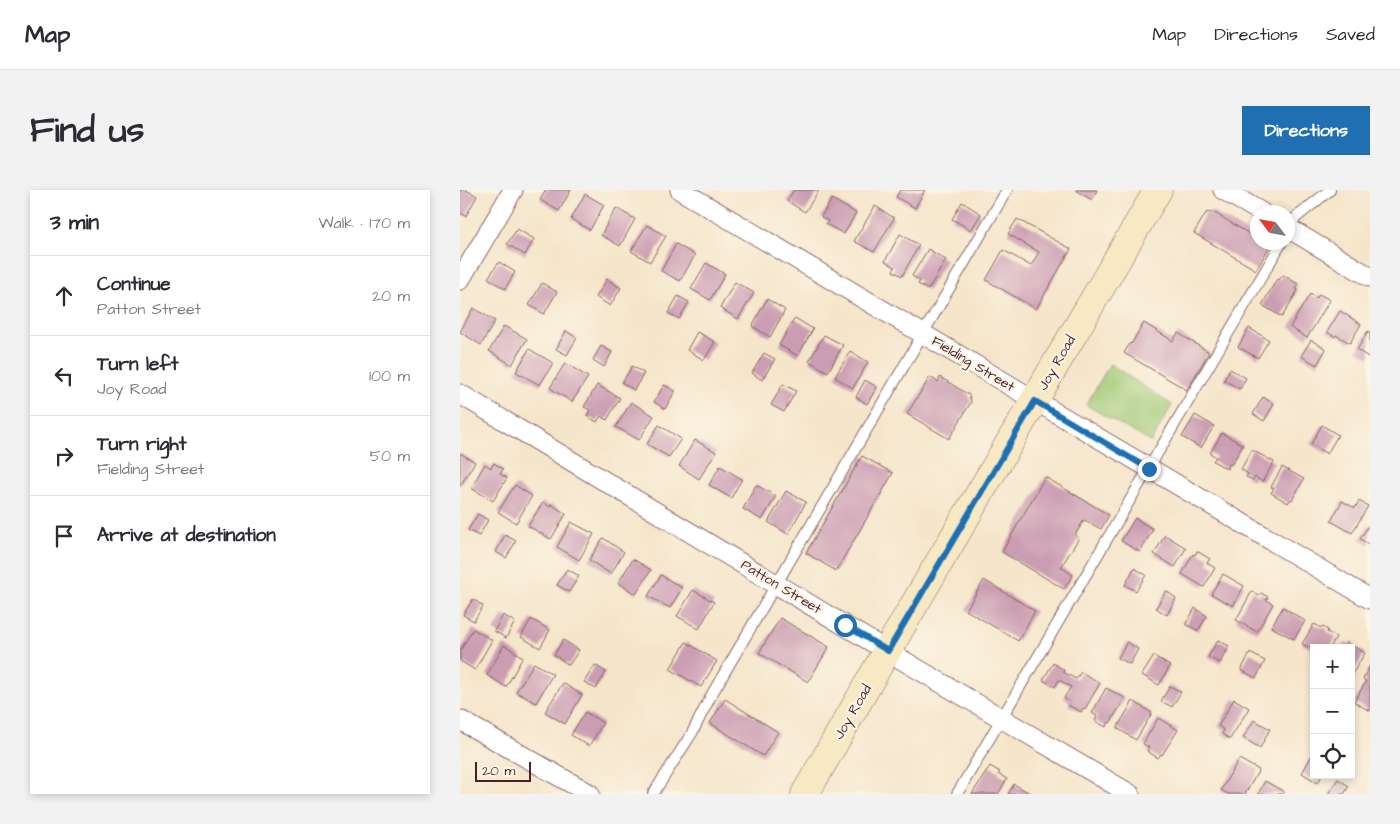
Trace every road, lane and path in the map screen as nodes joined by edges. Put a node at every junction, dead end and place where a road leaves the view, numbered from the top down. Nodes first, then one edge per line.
1 (513, 190) edge
2 (680, 190) edge
3 (1007, 190) edge
4 (1158, 190) edge
5 (1224, 190) edge
6 (1326, 191) edge
7 (1250, 205) edge
8 (1295, 223) edge
9 (1295, 235) edge
10 (1276, 250) edge
11 (1370, 277) edge
12 (460, 280) edge
13 (922, 334) junction
14 (460, 394) edge
15 (1035, 401) junction
16 (1149, 469) junction
17 (776, 584) junction
18 (1370, 599) edge
19 (888, 651) junction
20 (1002, 718) junction
21 (460, 720) edge
22 (590, 794) edge
23 (653, 794) edge
24 (805, 794) edge
25 (958, 794) edge
26 (1130, 794) edge

1 - 12 street
2 - 13 street, Fielding Street
3 - 13 lane
4 - 15 main road, Joy Road
5 - 7 street
6 - 8 lane
9 - 11 street
10 - 16 lane
13 - 15 street, Fielding Street
13 - 17 lane
14 - 17 street, Patton Street
15 - 16 street, Fielding Street
15 - 19 main road, Joy Road
16 - 18 street, Fielding Street
16 - 20 lane
17 - 19 street, Patton Street
17 - 23 lane
19 - 20 street, Patton Street
19 - 24 main road, Joy Road
20 - 25 lane
20 - 26 street, Patton Street
21 - 22 street

